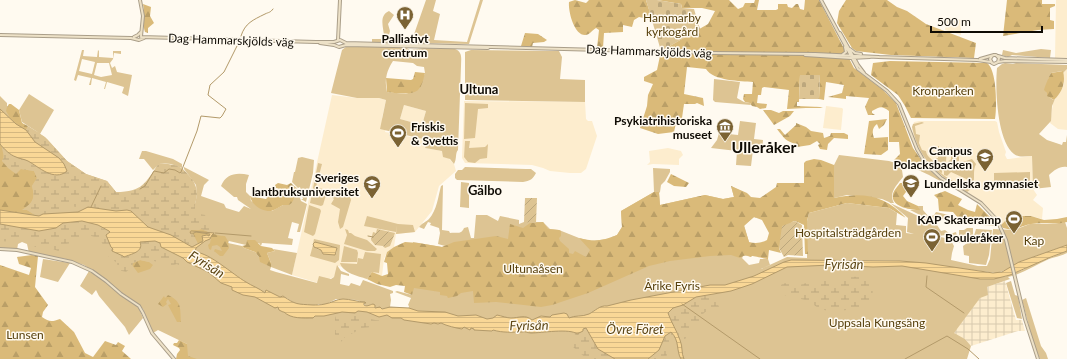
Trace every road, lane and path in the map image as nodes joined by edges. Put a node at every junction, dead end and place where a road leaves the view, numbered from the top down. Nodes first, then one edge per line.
1 (140, 0) edge
2 (340, 0) edge
3 (821, 0) edge
4 (832, 20) junction
5 (0, 35) edge
6 (139, 37) junction
7 (340, 40) junction
8 (315, 42) junction
9 (844, 44) junction
10 (336, 45) junction
11 (342, 46) junction
12 (502, 47) junction
13 (849, 48) junction
14 (798, 54) junction
15 (841, 55) junction
16 (852, 56) junction
17 (865, 56) junction
18 (992, 56) junction
19 (998, 56) junction
20 (845, 57) junction
21 (977, 60) junction
22 (1067, 61) edge
23 (991, 62) junction
24 (998, 62) junction
25 (854, 63) junction
26 (858, 65) junction
27 (866, 76) junction
28 (0, 249) edge
29 (174, 359) edge
30 (1038, 359) edge

1 - 6 main road
2 - 7 main road
3 - 4 main road
4 - 9 main road
4 - 13 main road
5 - 6 main road, Dag Hammarskjölds väg
6 - 8 main road, Dag Hammarskjölds väg
7 - 8 main road, Dag Hammarskjölds väg
7 - 10 main road
7 - 11 main road
7 - 12 main road, Dag Hammarskjölds väg
8 - 10 main road, Dag Hammarskjölds väg
9 - 15 main road
9 - 16 main road
10 - 11 main road, Dag Hammarskjölds väg
11 - 12 main road, Dag Hammarskjölds väg
12 - 14 main road, Dag Hammarskjölds väg
13 - 16 main road
13 - 17 main road
14 - 15 main road, Dag Hammarskjölds väg
14 - 20 main road, Dag Hammarskjölds väg
15 - 16 main road, Dag Hammarskjölds väg
16 - 17 main road, Dag Hammarskjölds väg
16 - 20 main road, Dag Hammarskjölds väg
16 - 25 main road
16 - 26 main road
17 - 21 main road, Dag Hammarskjölds väg
17 - 26 main road
18 - 19 main road
18 - 21 main road, Dag Hammarskjölds väg
18 - 23 main road
19 - 22 main road
19 - 24 main road
20 - 25 main road
21 - 23 main road, Dag Hammarskjölds väg
22 - 24 main road
23 - 24 main road
25 - 27 main road
26 - 27 main road
27 - 30 main road
28 - 29 main road

